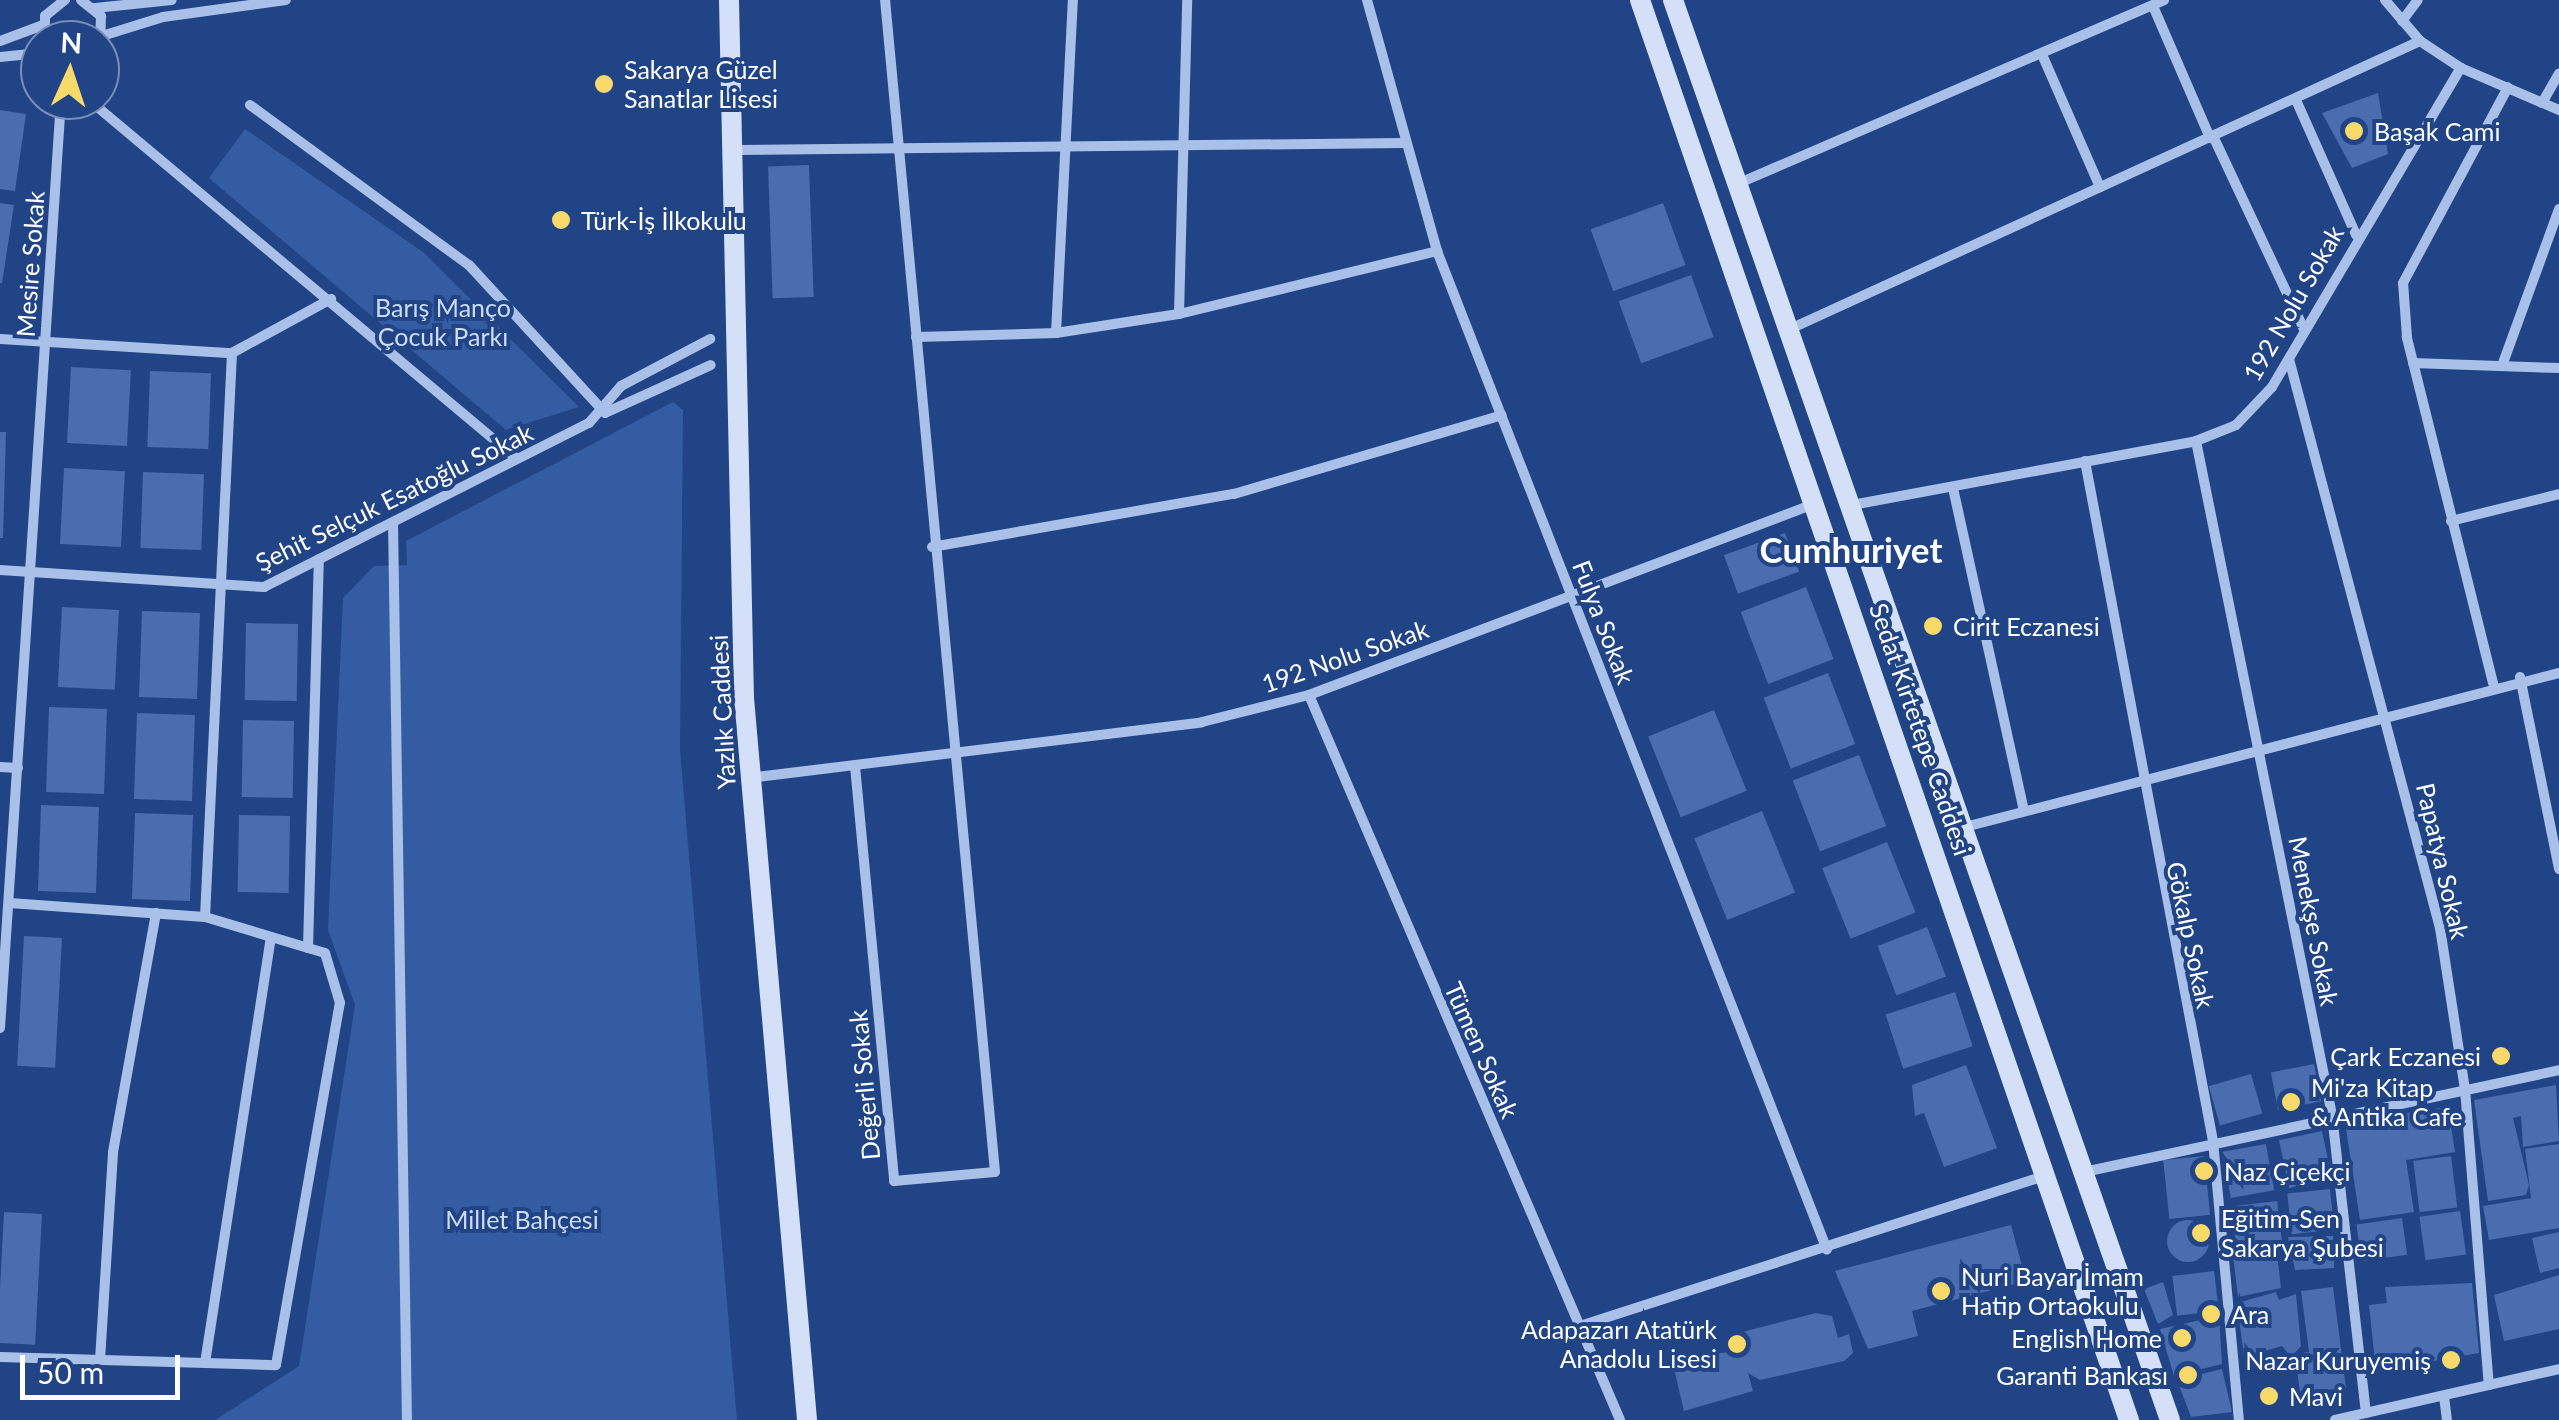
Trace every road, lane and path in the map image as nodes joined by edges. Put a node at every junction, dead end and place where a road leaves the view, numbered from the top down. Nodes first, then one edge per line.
1 (65, 0) edge
2 (81, 0) edge
3 (172, 0) edge
4 (286, 0) edge
5 (729, 0) edge
6 (885, 0) edge
7 (1073, 0) edge
8 (1187, 0) edge
9 (1367, 0) edge
10 (1640, 0) edge
11 (1673, 0) edge
12 (2164, 0) edge
13 (2385, 0) edge
14 (2418, 0) edge
15 (2152, 6) junction
16 (95, 8) junction
17 (47, 20) edge
18 (97, 20) edge
19 (2402, 21) junction
20 (120, 32) edge
21 (2420, 41) junction
22 (2044, 58) junction
23 (2461, 68) junction
24 (2559, 73) edge
25 (2508, 87) junction
26 (2296, 100) junction
27 (2542, 103) junction
28 (250, 105) dead end
29 (2559, 110) edge
30 (60, 120) edge
31 (113, 120) edge
32 (2211, 137) junction
33 (1403, 143) junction
34 (1183, 145) junction
35 (1067, 146) junction
36 (901, 148) junction
37 (734, 150) junction
38 (1736, 184) junction
39 (2100, 187) junction
40 (2559, 210) edge
41 (2356, 235) junction
42 (1436, 251) junction
43 (331, 299) junction
44 (1179, 314) junction
45 (1790, 328) junction
46 (2304, 329) junction
47 (1056, 334) junction
48 (916, 337) junction
49 (710, 338) dead end
50 (0, 339) edge
51 (45, 342) junction
52 (232, 353) junction
53 (2289, 358) junction
54 (2413, 363) junction
55 (2503, 364) junction
56 (711, 365) dead end
57 (2559, 368) edge
58 (605, 413) junction
59 (1502, 415) junction
60 (2196, 441) junction
61 (516, 458) junction
62 (2085, 461) junction
63 (1952, 488) junction
64 (2559, 494) edge
65 (1815, 504) junction
66 (1852, 505) junction
67 (2452, 521) junction
68 (394, 522) junction
69 (932, 547) junction
70 (319, 560) junction
71 (0, 570) edge
72 (30, 572) junction
73 (221, 584) junction
74 (1572, 593) junction
75 (2559, 673) edge
76 (2520, 677) junction
77 (2493, 684) junction
78 (1310, 695) junction
79 (2388, 716) junction
80 (2260, 749) junction
81 (949, 757) junction
82 (0, 766) edge
83 (855, 766) junction
84 (18, 768) junction
85 (749, 778) junction
86 (2139, 781) junction
87 (2024, 810) junction
88 (1961, 828) junction
89 (2559, 869) edge
90 (8, 904) junction
91 (156, 913) junction
92 (204, 916) junction
93 (271, 937) junction
94 (308, 948) junction
95 (1, 993) edge
96 (0, 1028) edge
97 (2559, 1070) edge
98 (2465, 1089) junction
99 (2332, 1115) junction
100 (2213, 1140) junction
101 (2083, 1172) junction
102 (2050, 1174) junction
103 (1826, 1250) junction
104 (1580, 1326) junction
105 (0, 1357) edge
106 (100, 1360) junction
107 (205, 1363) junction
108 (2559, 1370) edge
109 (2489, 1385) junction
110 (2444, 1396) junction
111 (2366, 1413) junction
112 (2166, 1416) edge
113 (407, 1420) edge
114 (807, 1420) edge
115 (1620, 1420) edge
116 (2129, 1420) edge
117 (2239, 1420) edge
118 (2336, 1420) edge
119 (2447, 1420) edge

1 - 17 street
2 - 16 street
3 - 16 street
4 - 20 street
5 - 37 main road, Yazlık Caddesi
6 - 36 street
7 - 35 street
8 - 34 street
9 - 33 street, Fulya Sokak
10 - 65 main road, Sedat Kirtetepe Caddesi
11 - 38 main road, Sedat Kirtetepe Caddesi
12 - 15 street
13 - 19 street
14 - 19 street
15 - 22 street
15 - 32 street
16 - 18 street
19 - 21 street
21 - 23 street
21 - 26 street
22 - 38 street
22 - 39 street
23 - 25 street
23 - 41 street, 192 Nolu Sokak
24 - 27 street
25 - 27 street
25 - 54 street
26 - 32 street
26 - 41 street
27 - 29 street
28 - 58 street
30 - 51 street, Mesire Sokak
31 - 43 street
32 - 39 street
32 - 46 street
33 - 34 street
33 - 42 street, Fulya Sokak
34 - 35 street
34 - 44 street
35 - 36 street
35 - 47 street
36 - 37 street
36 - 48 street
37 - 85 main road, Yazlık Caddesi
38 - 45 main road, Sedat Kirtetepe Caddesi
39 - 45 street
40 - 55 street
41 - 46 street, 192 Nolu Sokak
42 - 44 street
42 - 59 street, Fulya Sokak
43 - 52 street
43 - 61 street
44 - 47 street
45 - 66 main road, Sedat Kirtetepe Caddesi
46 - 53 street, 192 Nolu Sokak
47 - 48 street
48 - 69 street
49 - 58 street, Şehit Selçuk Esatoğlu Sokak
50 - 51 street
51 - 52 street
51 - 72 street, Mesire Sokak
52 - 73 street
53 - 60 street, 192 Nolu Sokak
53 - 79 street, Papatya Sokak
54 - 55 street
54 - 67 street
55 - 57 street
56 - 58 street
58 - 61 street, Şehit Selçuk Esatoğlu Sokak
59 - 69 street
59 - 74 street, Fulya Sokak
60 - 62 street, 192 Nolu Sokak
60 - 80 street, Menekşe Sokak
61 - 68 street, Şehit Selçuk Esatoğlu Sokak
62 - 63 street, 192 Nolu Sokak
62 - 86 street, Gökalp Sokak
63 - 66 street, 192 Nolu Sokak
63 - 87 street
64 - 67 street
65 - 74 street, 192 Nolu Sokak
65 - 102 main road, Sedat Kirtetepe Caddesi
66 - 88 main road, Sedat Kirtetepe Caddesi
67 - 77 street
68 - 70 street, Şehit Selçuk Esatoğlu Sokak
68 - 113 street
69 - 81 street
70 - 73 street, Şehit Selçuk Esatoğlu Sokak
70 - 94 street
71 - 72 street, Şehit Selçuk Esatoğlu Sokak
72 - 73 street, Şehit Selçuk Esatoğlu Sokak
72 - 84 street, Mesire Sokak
73 - 92 street
74 - 78 street, 192 Nolu Sokak
74 - 103 street, Fulya Sokak
75 - 76 street
76 - 77 street
76 - 89 street
77 - 79 street
78 - 81 street, 192 Nolu Sokak
78 - 104 street, Tümen Sokak
79 - 80 street
79 - 98 street, Papatya Sokak
80 - 86 street
80 - 99 street, Menekşe Sokak
81 - 83 street, 192 Nolu Sokak
81 - 83 street, Değerli Sokak
82 - 84 street
83 - 85 street, 192 Nolu Sokak
84 - 90 street, Mesire Sokak
85 - 114 main road, Yazlık Caddesi
86 - 87 street
86 - 100 street, Gökalp Sokak
87 - 88 street
88 - 101 main road, Sedat Kirtetepe Caddesi
90 - 91 street
90 - 95 street, Mesire Sokak
91 - 92 street
91 - 106 street
92 - 93 street
93 - 94 street
93 - 107 street
94 - 107 street
95 - 96 street, Mesire Sokak
97 - 98 street
98 - 99 street
98 - 109 street, Papatya Sokak
99 - 100 street
99 - 111 street, Menekşe Sokak
100 - 101 street
100 - 117 street, Gökalp Sokak
101 - 112 main road, Sedat Kirtetepe Caddesi
102 - 103 street
102 - 116 main road, Sedat Kirtetepe Caddesi
103 - 104 street
104 - 115 street, Tümen Sokak
105 - 106 street
106 - 107 street
108 - 109 street
109 - 110 street
110 - 111 street
110 - 119 street
111 - 118 street

